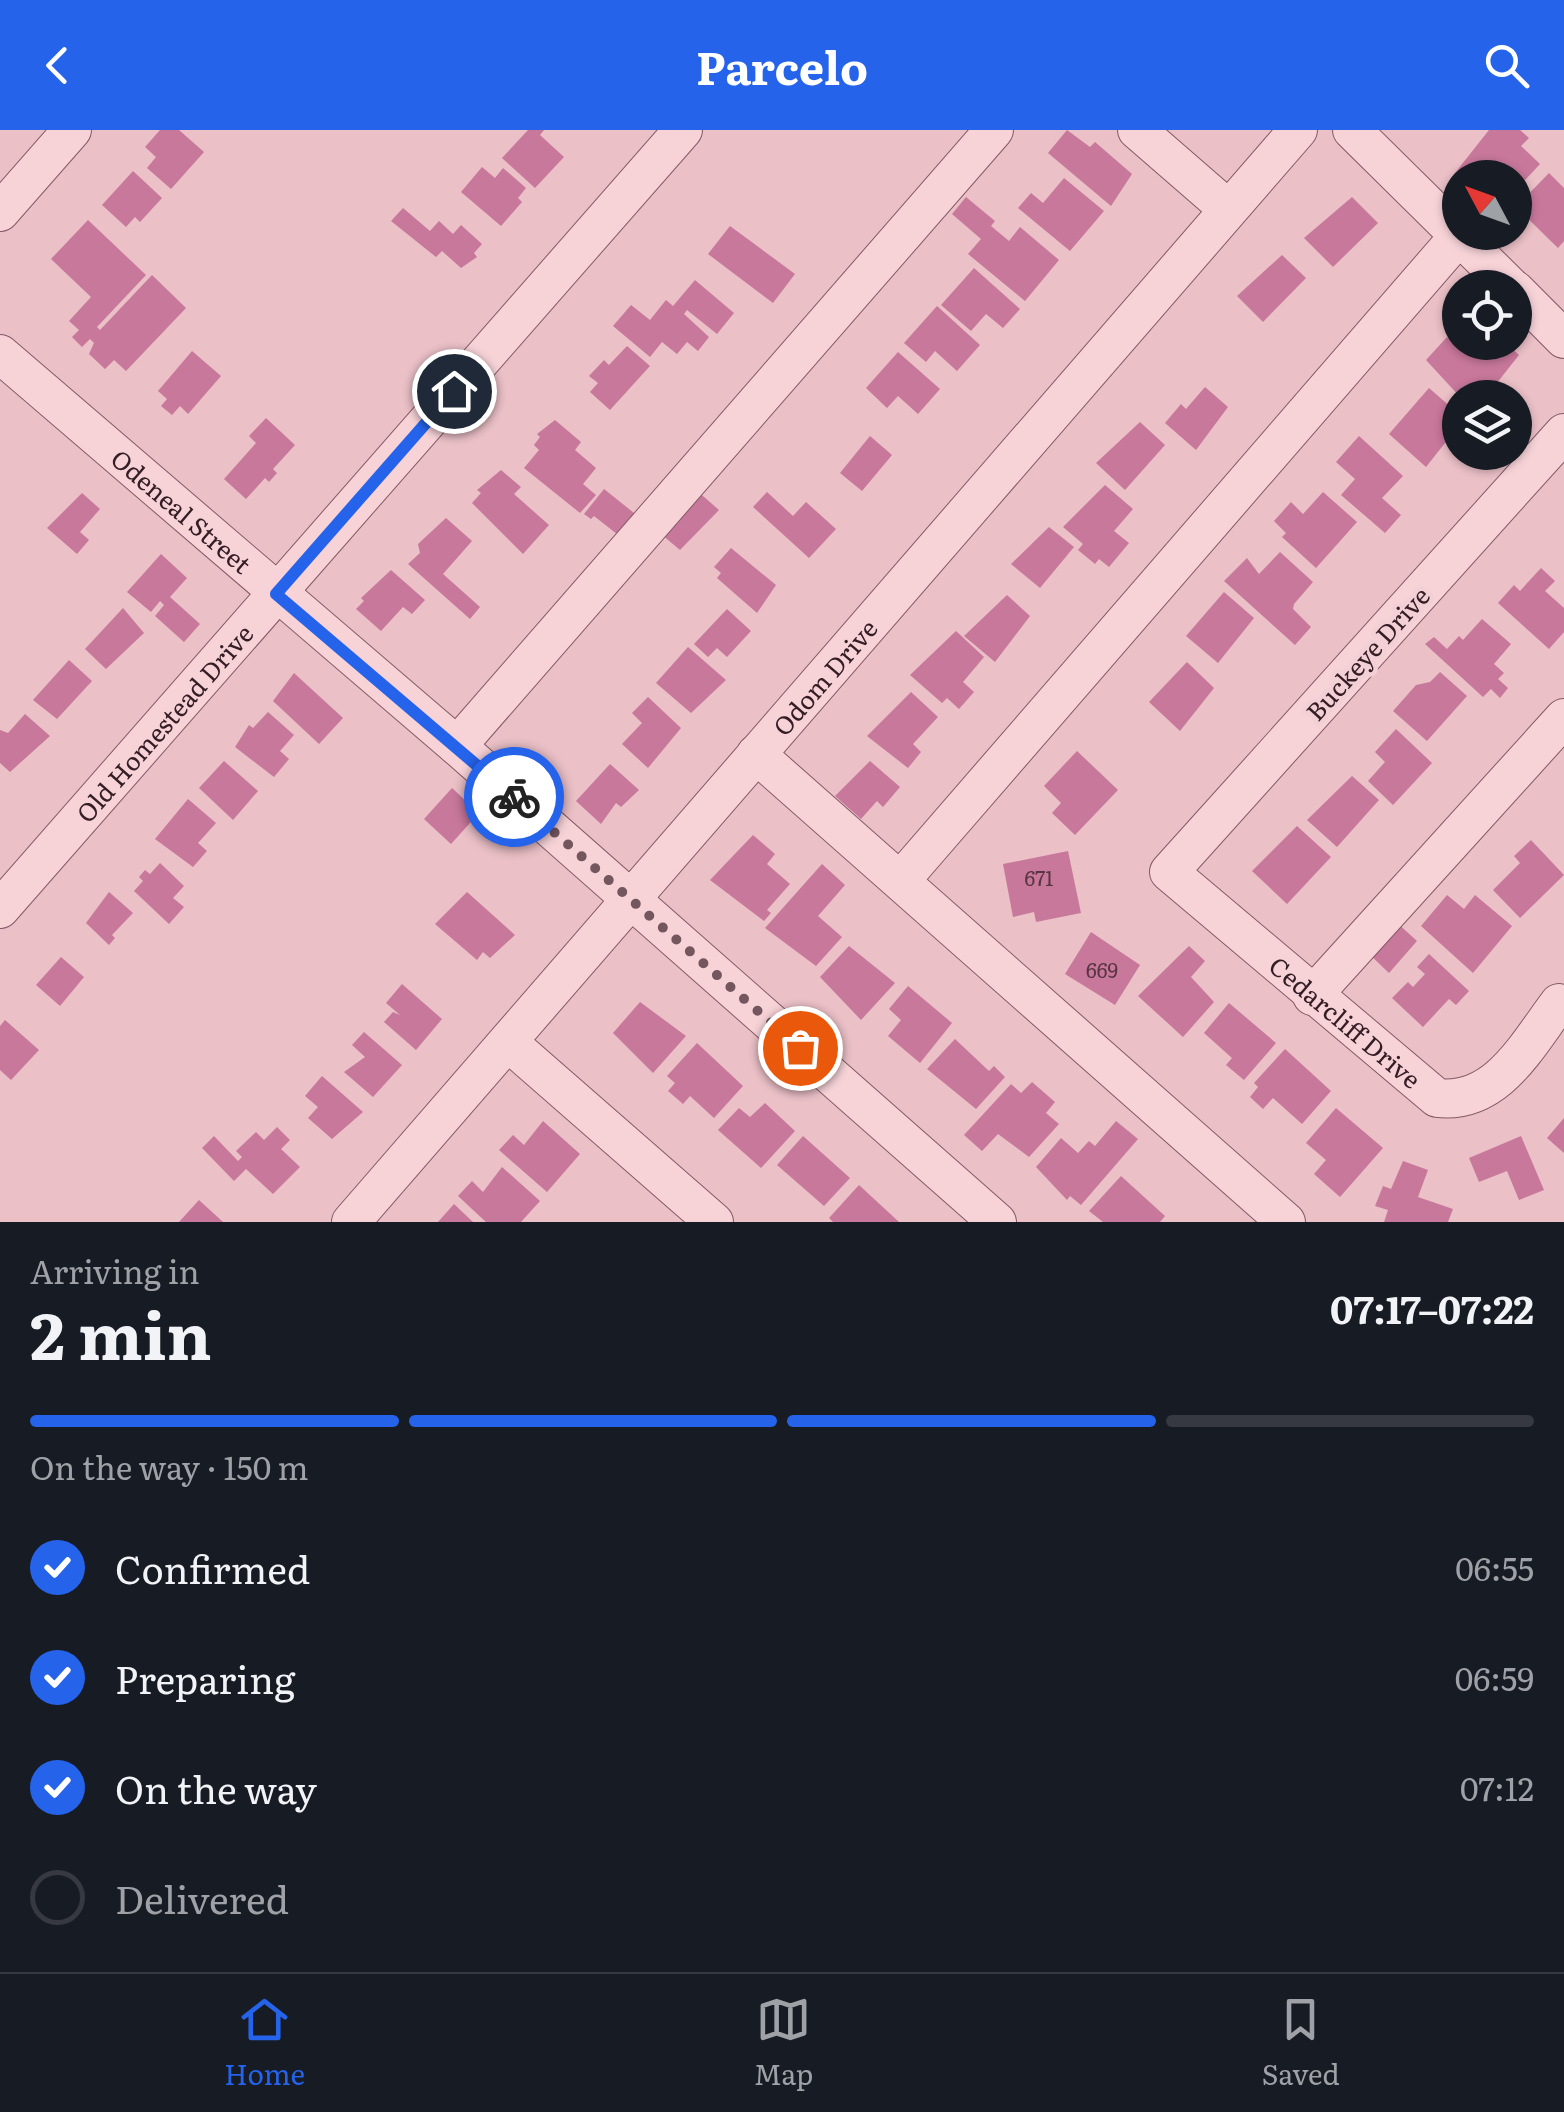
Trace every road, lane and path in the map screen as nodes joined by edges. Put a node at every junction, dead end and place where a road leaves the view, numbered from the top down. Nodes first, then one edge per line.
1 (72, 130) edge
2 (683, 130) edge
3 (994, 130) edge
4 (1137, 130) edge
5 (1298, 130) edge
6 (1352, 130) edge
7 (1228, 209) junction
8 (0, 212) edge
9 (1442, 219) edge
10 (1447, 250) edge
11 (1474, 250) edge
12 (1494, 270) edge
13 (1532, 307) edge
14 (1564, 339) edge
15 (0, 354) edge
16 (1564, 433) edge
17 (276, 594) junction
18 (1564, 718) edge
19 (457, 746) junction
20 (756, 754) junction
21 (1169, 872) joint
22 (901, 880) junction
23 (630, 900) junction
24 (0, 909) edge
25 (1312, 996) junction
26 (1562, 996) edge
27 (508, 1042) junction
28 (351, 1222) edge
29 (714, 1222) edge
30 (997, 1222) edge
31 (1286, 1222) edge

1 - 8 street
2 - 17 street, Old Homestead Drive
3 - 19 street
4 - 7 street
5 - 7 street, Odom Drive
6 - 9 street
7 - 20 street, Odom Drive
10 - 22 street
11 - 12 street
13 - 14 street
15 - 17 street, Odeneal Street
16 - 21 street, Buckeye Drive
17 - 19 street, Odeneal Street
17 - 24 street, Old Homestead Drive
18 - 25 street
19 - 23 street, Odeneal Street
20 - 22 street
20 - 23 street, Odom Drive
21 - 25 street, Cedarcliff Drive
22 - 31 street
23 - 27 street, Odom Drive
23 - 30 street, Odeneal Street
25 - 26 street, Cedarcliff Drive
27 - 28 street, Odom Drive
27 - 29 street

